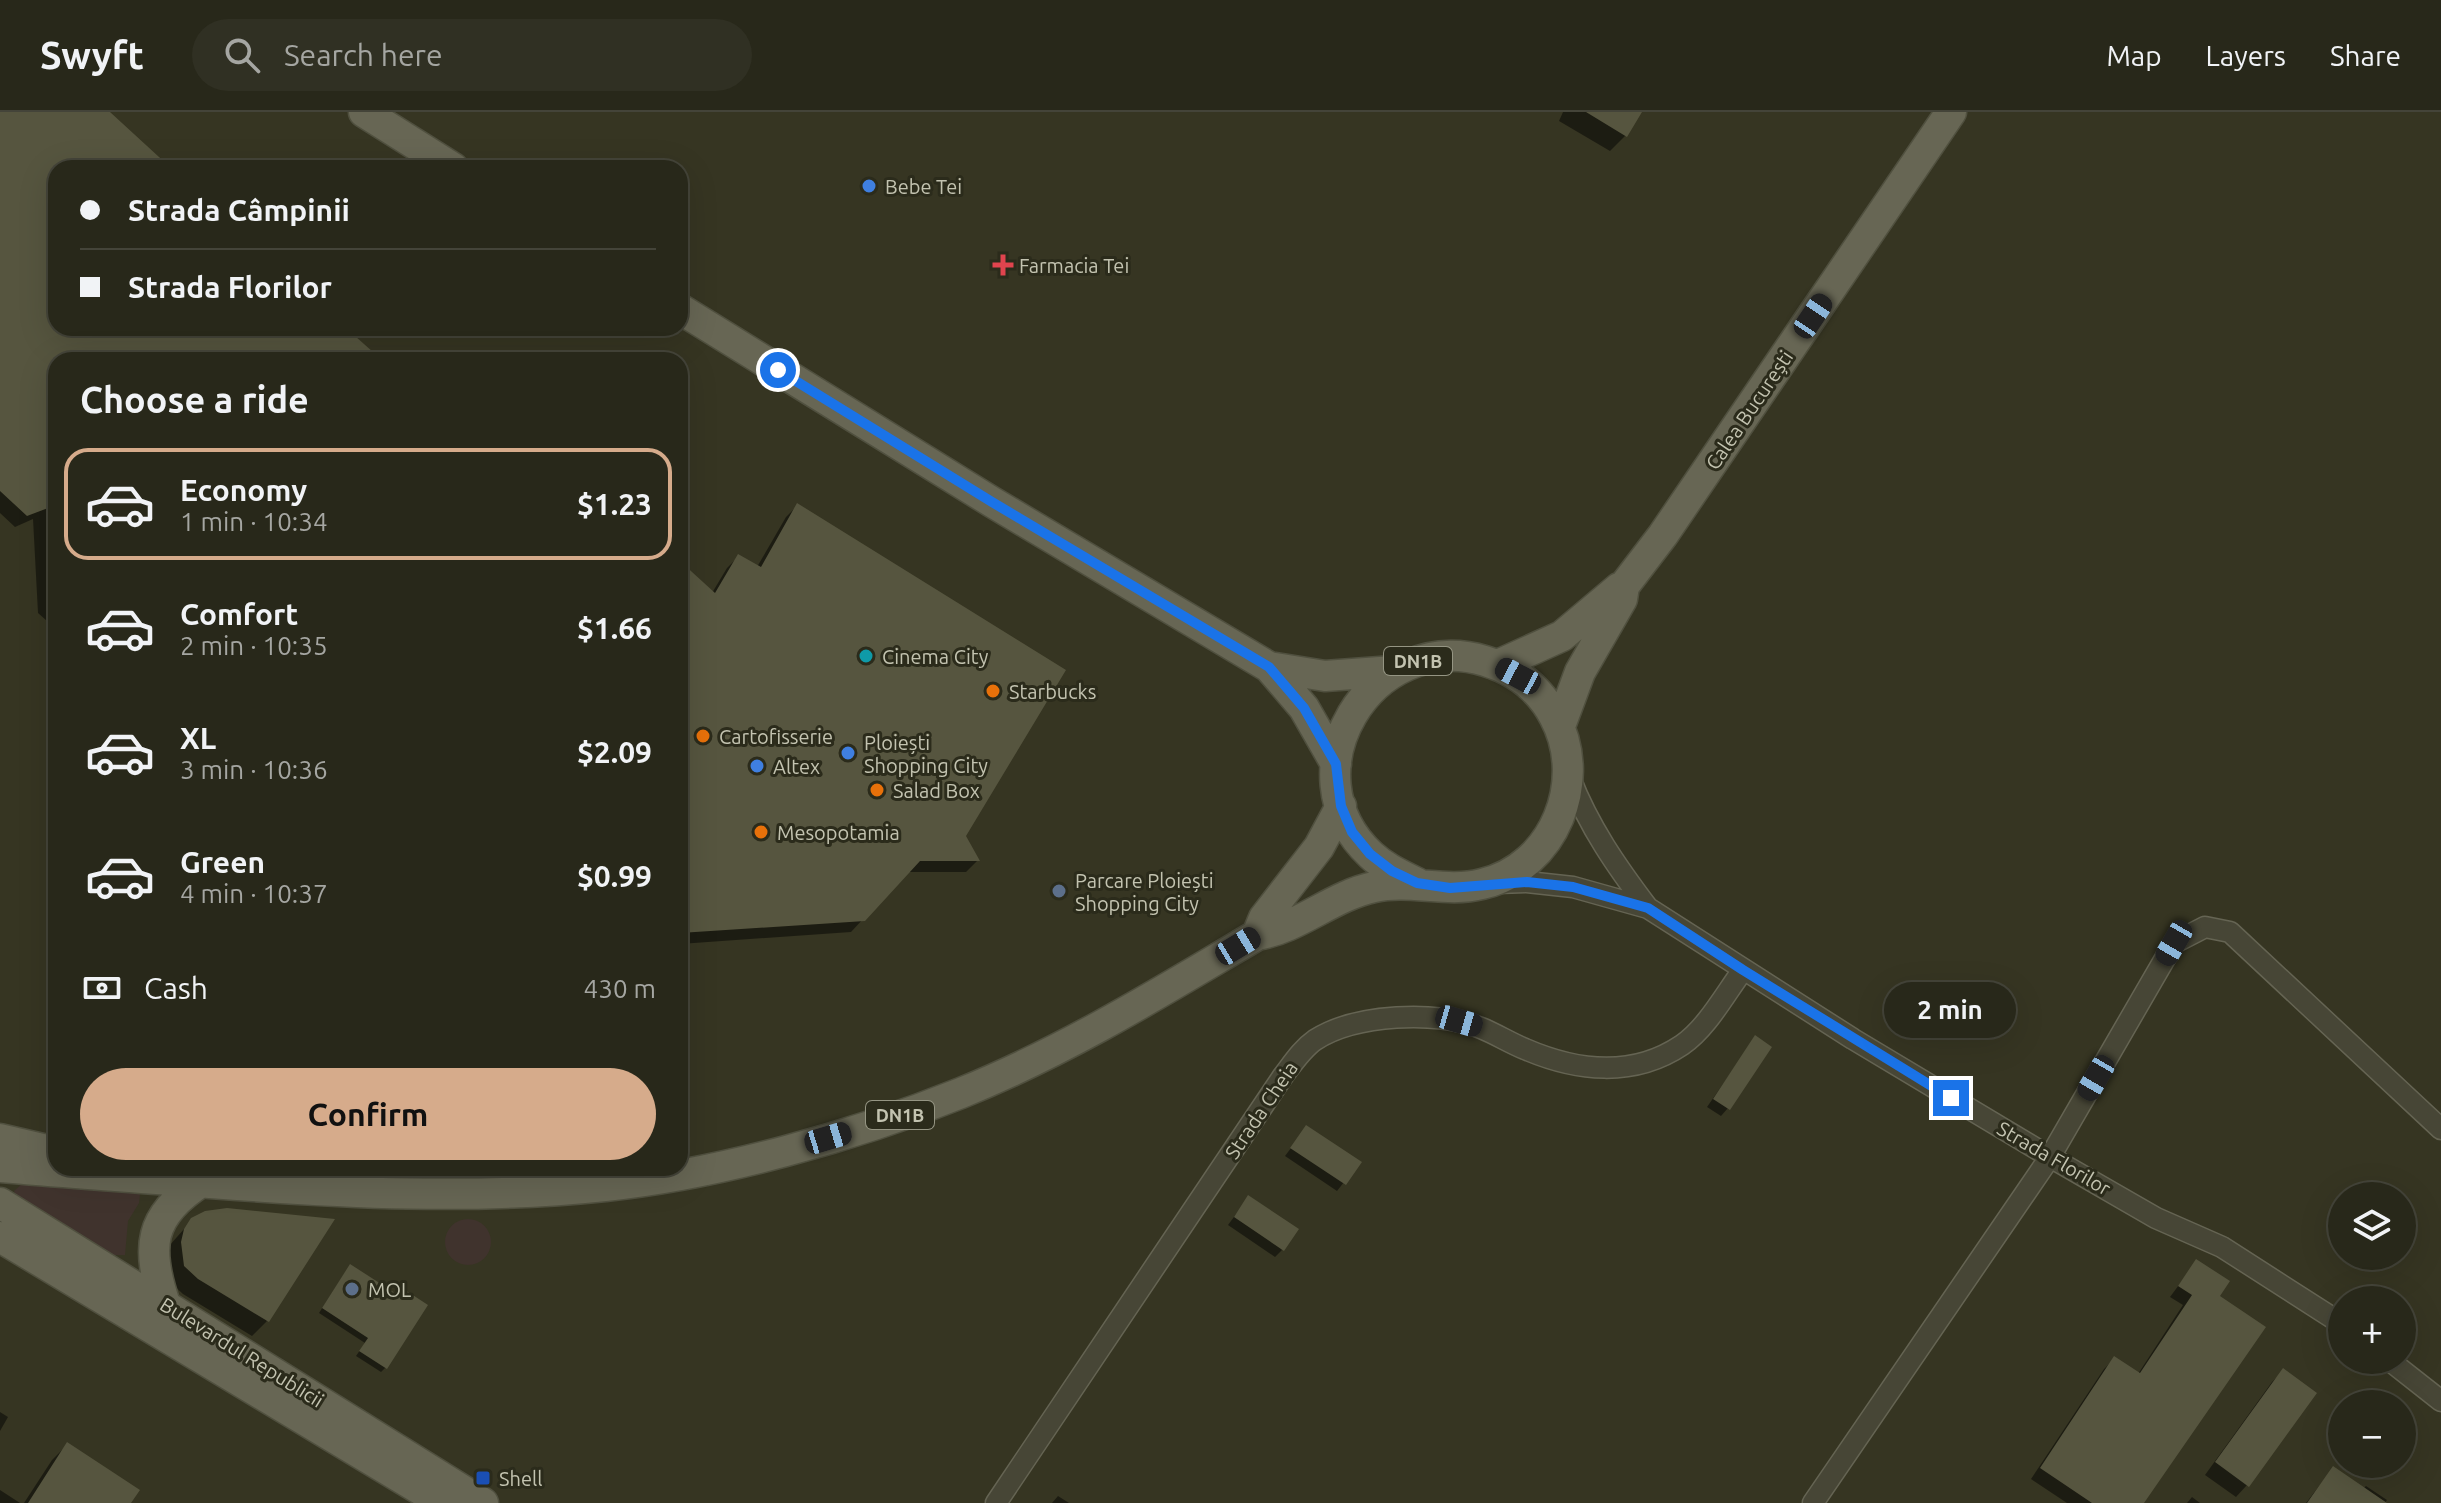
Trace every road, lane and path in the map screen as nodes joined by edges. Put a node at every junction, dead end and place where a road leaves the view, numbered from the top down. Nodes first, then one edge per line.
1 (364, 112) edge
2 (1951, 112) edge
3 (440, 160) edge
4 (688, 314) edge
5 (1624, 586) junction
6 (1498, 665) junction
7 (1269, 667) junction
8 (1394, 671) junction
9 (1560, 726) junction
10 (1336, 764) junction
11 (1569, 775) junction
12 (1341, 806) junction
13 (1417, 883) junction
14 (1482, 884) junction
15 (1648, 908) junction
16 (1257, 935) junction
17 (1743, 970) junction
18 (2441, 1129) edge
19 (0, 1139) edge
20 (48, 1150) edge
21 (2050, 1157) junction
22 (0, 1167) edge
23 (48, 1171) edge
24 (688, 1171) edge
25 (121, 1176) edge
26 (170, 1176) edge
27 (666, 1176) edge
28 (201, 1182) junction
29 (0, 1203) edge
30 (0, 1237) edge
31 (165, 1304) junction
32 (2328, 1315) edge
33 (2407, 1374) edge
34 (2441, 1401) edge
35 (443, 1503) edge
36 (483, 1503) edge
37 (996, 1503) edge
38 (1813, 1503) edge

1 - 3 main road
2 - 5 main road, Calea București
4 - 7 main road
5 - 6 main road
5 - 9 main road
6 - 8 main road, DN1B
6 - 9 main road, DN1B
7 - 8 main road
7 - 10 main road
8 - 10 main road, DN1B
9 - 11 main road, DN1B
10 - 12 main road, DN1B
11 - 14 main road, DN1B
11 - 15 street
12 - 13 main road, DN1B
12 - 16 main road, DN1B
13 - 14 main road, DN1B
13 - 16 main road, DN1B
14 - 15 street
15 - 17 street, Strada Florilor
16 - 24 main road, DN1B
17 - 21 street, Strada Florilor
17 - 37 street, Strada Cheia
18 - 21 street
19 - 20 main road
21 - 32 street, Strada Florilor
21 - 38 street
22 - 23 main road, DN1B
25 - 28 main road, DN1B
26 - 28 main road, DN1B
27 - 28 main road, DN1B
28 - 31 main road
29 - 31 main road, Bulevardul Republicii
30 - 35 main road, Bulevardul Republicii
31 - 36 main road, Bulevardul Republicii
33 - 34 street

